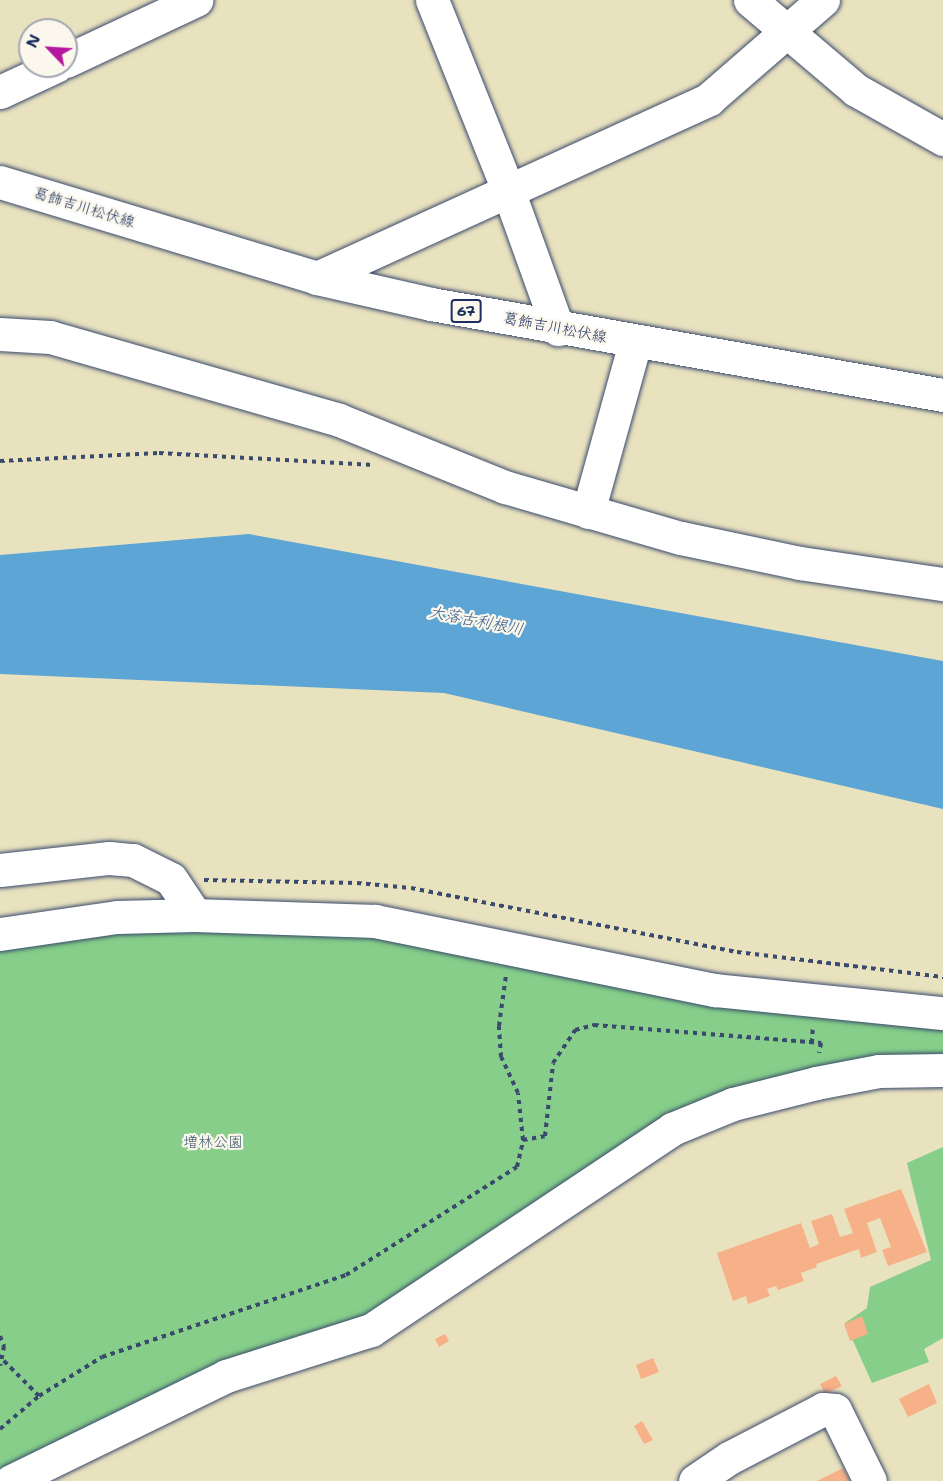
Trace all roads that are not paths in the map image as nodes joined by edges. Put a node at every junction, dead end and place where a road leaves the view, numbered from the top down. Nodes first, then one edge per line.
1 (196, 0) edge
2 (432, 0) edge
3 (750, 0) edge
4 (823, 0) edge
5 (784, 33) junction
6 (78, 55) edge
7 (30, 78) edge
8 (0, 92) edge
9 (943, 139) edge
10 (0, 182) edge
11 (508, 190) junction
12 (317, 278) junction
13 (558, 329) junction
14 (0, 334) edge
15 (635, 343) junction
16 (943, 395) edge
17 (588, 512) junction
18 (943, 584) edge
19 (0, 870) edge
20 (195, 915) junction
21 (0, 934) edge
22 (943, 1013) edge
23 (943, 1070) edge
24 (11, 1481) edge
25 (695, 1481) edge
26 (870, 1481) edge

1 - 6 street
2 - 11 street
3 - 5 street
4 - 5 street
5 - 9 street
5 - 11 street
7 - 8 street
10 - 12 street, 葛飾吉川松伏線 / 67
11 - 12 street
11 - 13 street
12 - 13 street, 葛飾吉川松伏線 / 67
13 - 15 street, 葛飾吉川松伏線 / 67
14 - 17 street
15 - 16 street, 葛飾吉川松伏線 / 67
15 - 17 street
17 - 18 street
19 - 20 street
20 - 21 street
20 - 22 street
23 - 24 street
25 - 26 street

